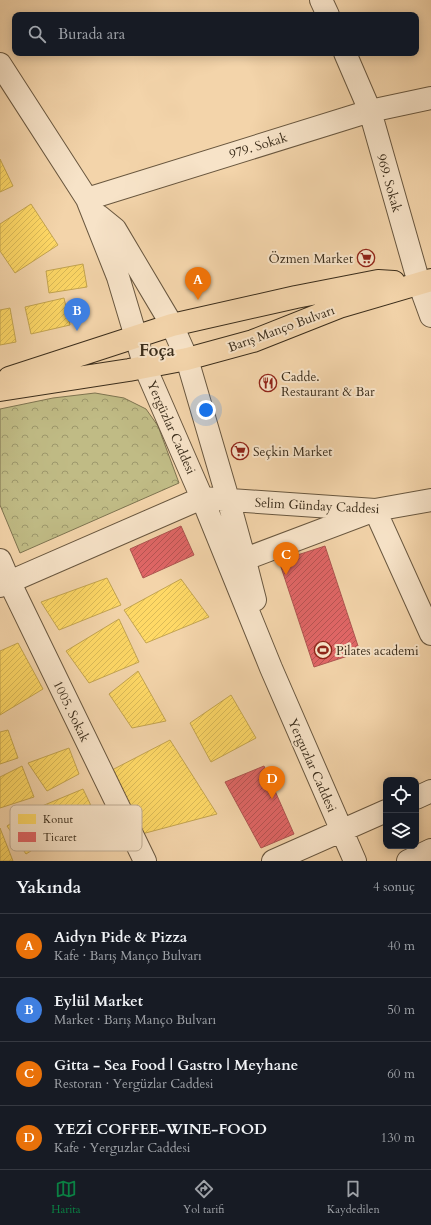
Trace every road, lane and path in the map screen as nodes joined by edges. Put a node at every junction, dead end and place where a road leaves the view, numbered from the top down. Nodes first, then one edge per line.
1 (322, 0) edge
2 (327, 12) edge
3 (345, 56) edge
4 (0, 64) edge
5 (431, 98) edge
6 (370, 111) junction
7 (90, 204) junction
8 (425, 282) edge
9 (431, 316) edge
10 (172, 325) junction
11 (136, 335) junction
12 (187, 359) junction
13 (145, 367) junction
14 (0, 381) edge
15 (0, 390) edge
16 (202, 498) junction
17 (228, 499) junction
18 (431, 500) edge
19 (375, 510) junction
20 (0, 560) edge
21 (237, 563) junction
22 (4, 583) edge
23 (431, 634) edge
24 (271, 668) joint
25 (431, 792) edge
26 (419, 797) edge
27 (117, 805) edge
28 (383, 812) edge
29 (341, 830) junction
30 (431, 850) edge
31 (140, 851) edge
32 (145, 861) edge
33 (273, 861) edge
34 (355, 861) edge
35 (408, 861) edge

1 - 2 street
3 - 6 street, 969. Sokak
4 - 7 street, Yergüzlar Caddesi
5 - 6 street, 979. Sokak
6 - 7 street, 979. Sokak
6 - 8 street, 969. Sokak
7 - 10 street
7 - 11 street, Yergüzlar Caddesi
8 - 9 street, 969. Sokak
8 - 10 main road, Barış Manço Bulvarı
8 - 12 main road, Barış Manço Bulvarı
10 - 11 main road, Barış Manço Bulvarı
10 - 12 street
11 - 13 street, Yergüzlar Caddesi
11 - 14 main road, Barış Manço Bulvarı
12 - 13 main road, Barış Manço Bulvarı
12 - 17 street
13 - 15 main road, Barış Manço Bulvarı
13 - 16 street, Yergüzlar Caddesi
16 - 17 street, Selim Günday Caddesi
16 - 21 street, Yergüzlar Caddesi
16 - 22 street
17 - 19 street, Selim Günday Caddesi
17 - 21 street
18 - 19 street, Selim Günday Caddesi
19 - 21 street
19 - 23 street
20 - 22 street, 1005. Sokak
21 - 24 street, Yergüzlar Caddesi
22 - 27 street, 1005. Sokak
24 - 29 street, Yerguzlar Caddesi
25 - 26 street
28 - 29 street
29 - 33 street
29 - 34 street, Yerguzlar Caddesi
30 - 35 street
31 - 32 street, 1005. Sokak

